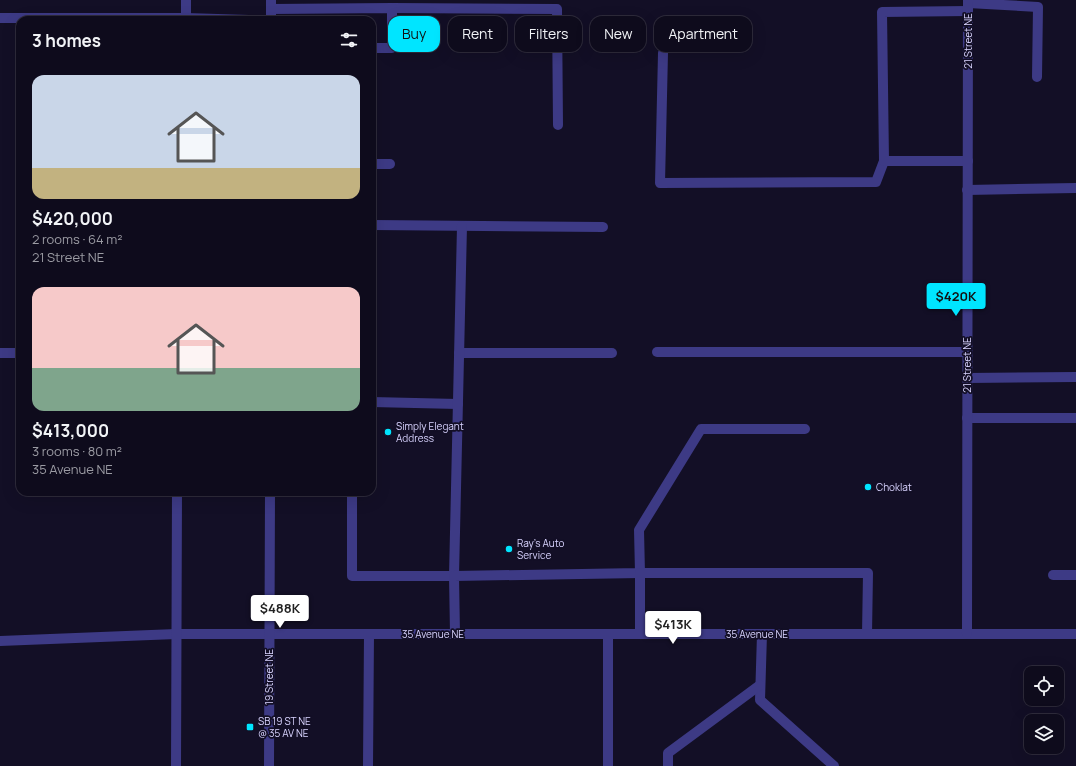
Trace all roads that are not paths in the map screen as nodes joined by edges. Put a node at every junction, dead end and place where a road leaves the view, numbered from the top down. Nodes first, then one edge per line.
1 (186, 0) edge
2 (272, 4) edge
3 (968, 5) edge
4 (392, 8) junction
5 (186, 16) edge
6 (272, 16) edge
7 (0, 18) edge
8 (16, 18) edge
9 (376, 48) edge
10 (663, 54) dead end
11 (1037, 77) dead end
12 (558, 125) dead end
13 (884, 161) junction
14 (968, 161) junction
15 (376, 164) edge
16 (390, 164) dead end
17 (1076, 188) edge
18 (968, 190) junction
19 (376, 225) edge
20 (462, 226) junction
21 (603, 227) dead end
22 (657, 352) dead end
23 (967, 352) junction
24 (0, 353) edge
25 (16, 353) edge
26 (459, 353) junction
27 (612, 353) dead end
28 (967, 378) junction
29 (1076, 378) edge
30 (376, 402) edge
31 (458, 404) junction
32 (967, 418) junction
33 (1076, 418) edge
34 (805, 429) dead end
35 (177, 496) edge
36 (270, 496) edge
37 (352, 496) edge
38 (640, 573) junction
39 (1053, 575) dead end
40 (1076, 575) edge
41 (454, 576) junction
42 (176, 634) junction
43 (269, 634) junction
44 (369, 634) junction
45 (455, 634) junction
46 (608, 634) junction
47 (640, 634) junction
48 (762, 634) junction
49 (867, 634) junction
50 (967, 634) junction
51 (1076, 634) edge
52 (0, 641) edge
53 (760, 685) junction
54 (176, 766) edge
55 (269, 766) edge
56 (368, 766) edge
57 (608, 766) edge
58 (668, 766) edge
59 (834, 766) edge

1 - 5 street
2 - 4 street
2 - 6 street
3 - 11 street
3 - 13 street
3 - 14 street, 21 Street NE
4 - 9 street
4 - 12 street
7 - 8 street
10 - 13 street
13 - 14 street
14 - 18 street, 21 Street NE
15 - 16 street
17 - 18 street
18 - 23 street, 21 Street NE
19 - 20 street
20 - 21 street
20 - 26 street
22 - 23 street
23 - 28 street, 21 Street NE
24 - 25 street
26 - 27 street
26 - 31 street
28 - 29 street
28 - 32 street, 21 Street NE
30 - 31 street
31 - 41 street
32 - 33 street
32 - 50 street, 21 Street NE
34 - 38 street
35 - 42 street
36 - 43 street, 19 Street NE
37 - 41 street
38 - 41 street
38 - 47 street
38 - 49 street
39 - 40 street
41 - 45 street
42 - 43 street, 35 Avenue NE
42 - 52 street, 35 Avenue NE
42 - 54 street
43 - 44 street, 35 Avenue NE
43 - 55 street, 19 Street NE
44 - 45 street, 35 Avenue NE
44 - 56 street
45 - 46 street, 35 Avenue NE
46 - 47 street, 35 Avenue NE
46 - 57 street
47 - 48 street, 35 Avenue NE
48 - 49 street, 35 Avenue NE
48 - 53 street
49 - 50 street, 35 Avenue NE
50 - 51 street, 35 Avenue NE
53 - 58 street
53 - 59 street

